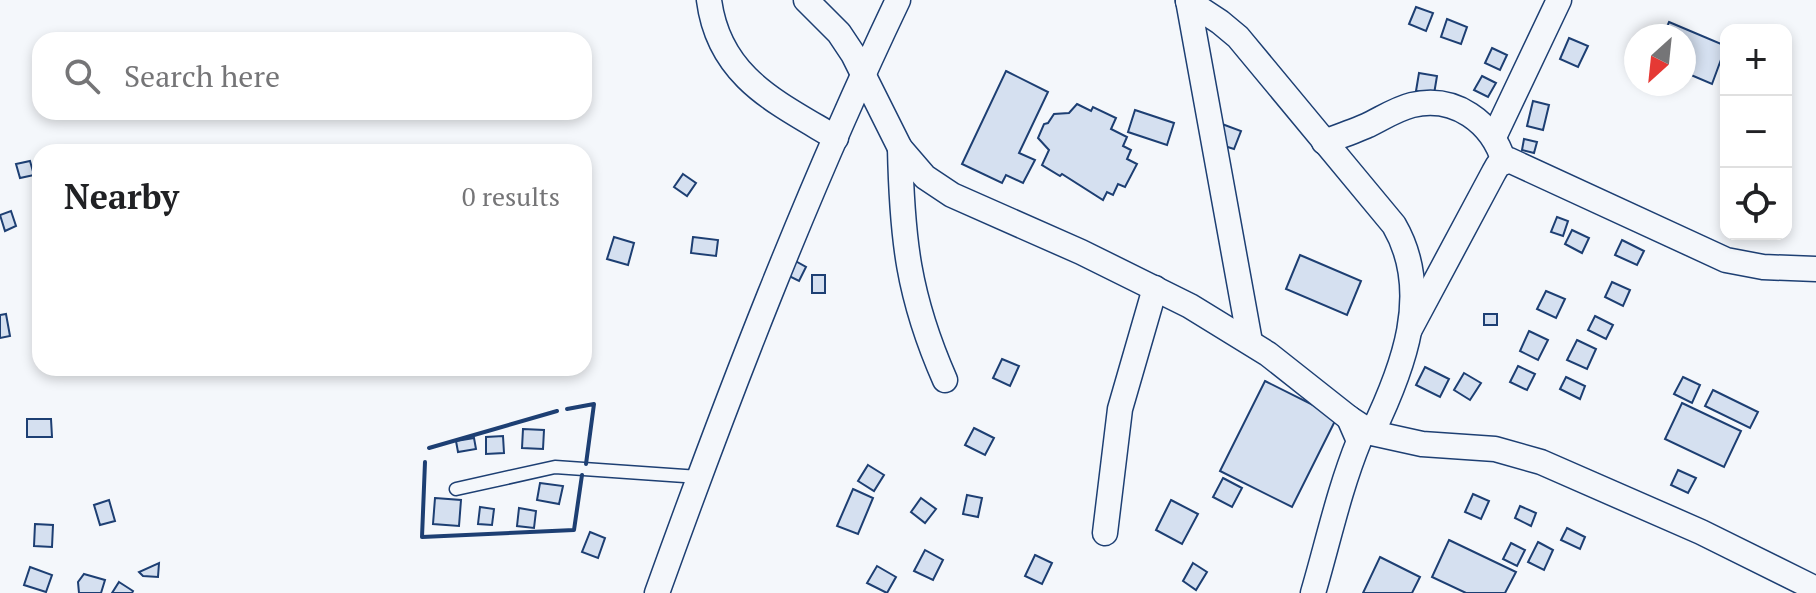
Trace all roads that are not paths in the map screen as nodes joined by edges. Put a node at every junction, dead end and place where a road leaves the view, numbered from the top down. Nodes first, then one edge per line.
1 (709, 0) edge
2 (806, 0) edge
3 (898, 0) edge
4 (1559, 0) edge
5 (1188, 1) edge
6 (864, 76) junction
7 (1494, 137) junction
8 (836, 138) junction
9 (1324, 142) junction
10 (900, 148) junction
11 (1504, 162) junction
12 (1816, 269) edge
13 (1155, 288) junction
14 (1410, 329) junction
15 (1250, 342) junction
16 (945, 380) dead end
17 (1349, 418) junction
18 (1372, 433) junction
19 (699, 477) junction
20 (456, 489) dead end
21 (1105, 533) dead end
22 (1816, 589) edge
23 (657, 593) edge
24 (1313, 593) edge

1 - 8 street
2 - 6 street
3 - 6 street
4 - 7 street
5 - 9 street
5 - 15 street
6 - 8 street
6 - 10 street
7 - 9 street
7 - 11 street
8 - 19 street
9 - 14 street
10 - 13 street
10 - 16 street
11 - 12 street
11 - 14 street
13 - 15 street
13 - 21 street
14 - 18 street
15 - 17 street
17 - 18 street
17 - 24 street
18 - 22 street
19 - 20 lane
19 - 23 street

